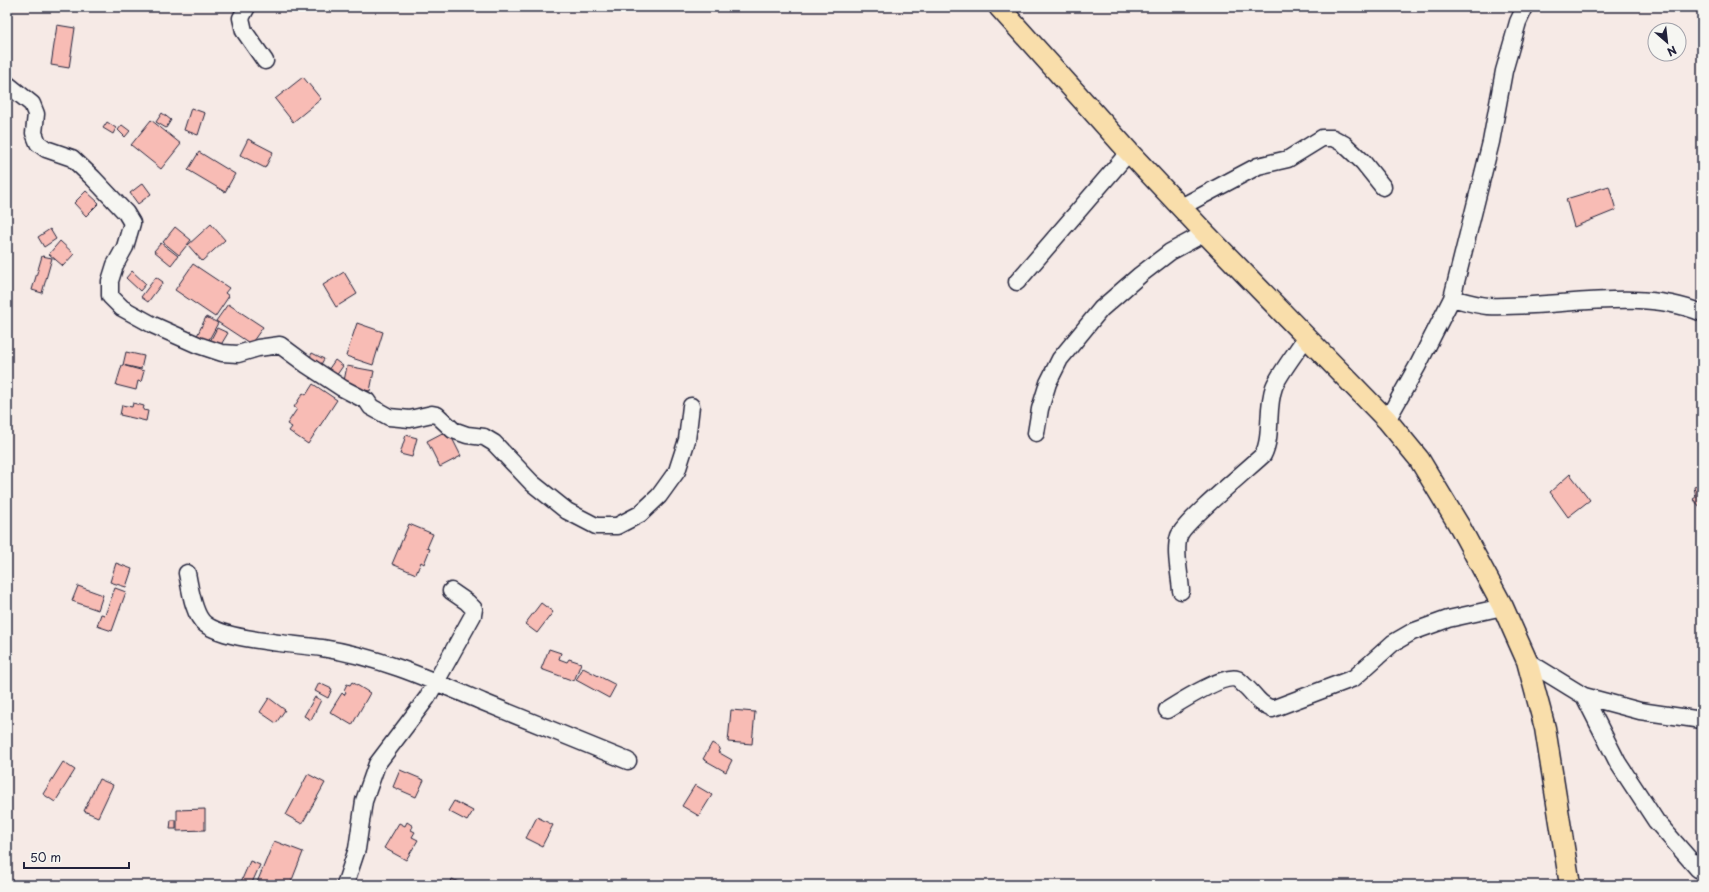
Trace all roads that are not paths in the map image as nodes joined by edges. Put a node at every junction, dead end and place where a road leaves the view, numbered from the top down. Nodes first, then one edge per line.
1 (247, 7) edge
2 (999, 7) edge
3 (1525, 7) edge
4 (265, 61) dead end
5 (7, 84) edge
6 (1129, 152) junction
7 (1384, 187) dead end
8 (1181, 207) junction
9 (1206, 233) junction
10 (1017, 282) dead end
11 (1452, 298) junction
12 (1702, 313) edge
13 (1306, 337) junction
14 (691, 406) dead end
15 (1387, 420) junction
16 (1036, 433) dead end
17 (187, 573) dead end
18 (451, 591) dead end
19 (1181, 591) dead end
20 (1503, 607) junction
21 (1527, 661) junction
22 (436, 681) junction
23 (1584, 696) junction
24 (1167, 710) dead end
25 (1702, 720) edge
26 (628, 761) dead end
27 (1698, 869) dead end
28 (345, 885) edge
29 (1570, 885) edge

1 - 4 street
2 - 6 main road
3 - 11 street
5 - 14 street
6 - 8 main road
6 - 10 street
7 - 8 street
8 - 9 main road
9 - 13 main road
9 - 16 street
11 - 12 street
11 - 15 street
13 - 15 main road
13 - 19 street
15 - 20 main road
17 - 22 street
18 - 22 street
20 - 21 main road
20 - 24 street
21 - 23 street
21 - 29 main road
22 - 26 street
22 - 28 street
23 - 25 street
23 - 27 street

